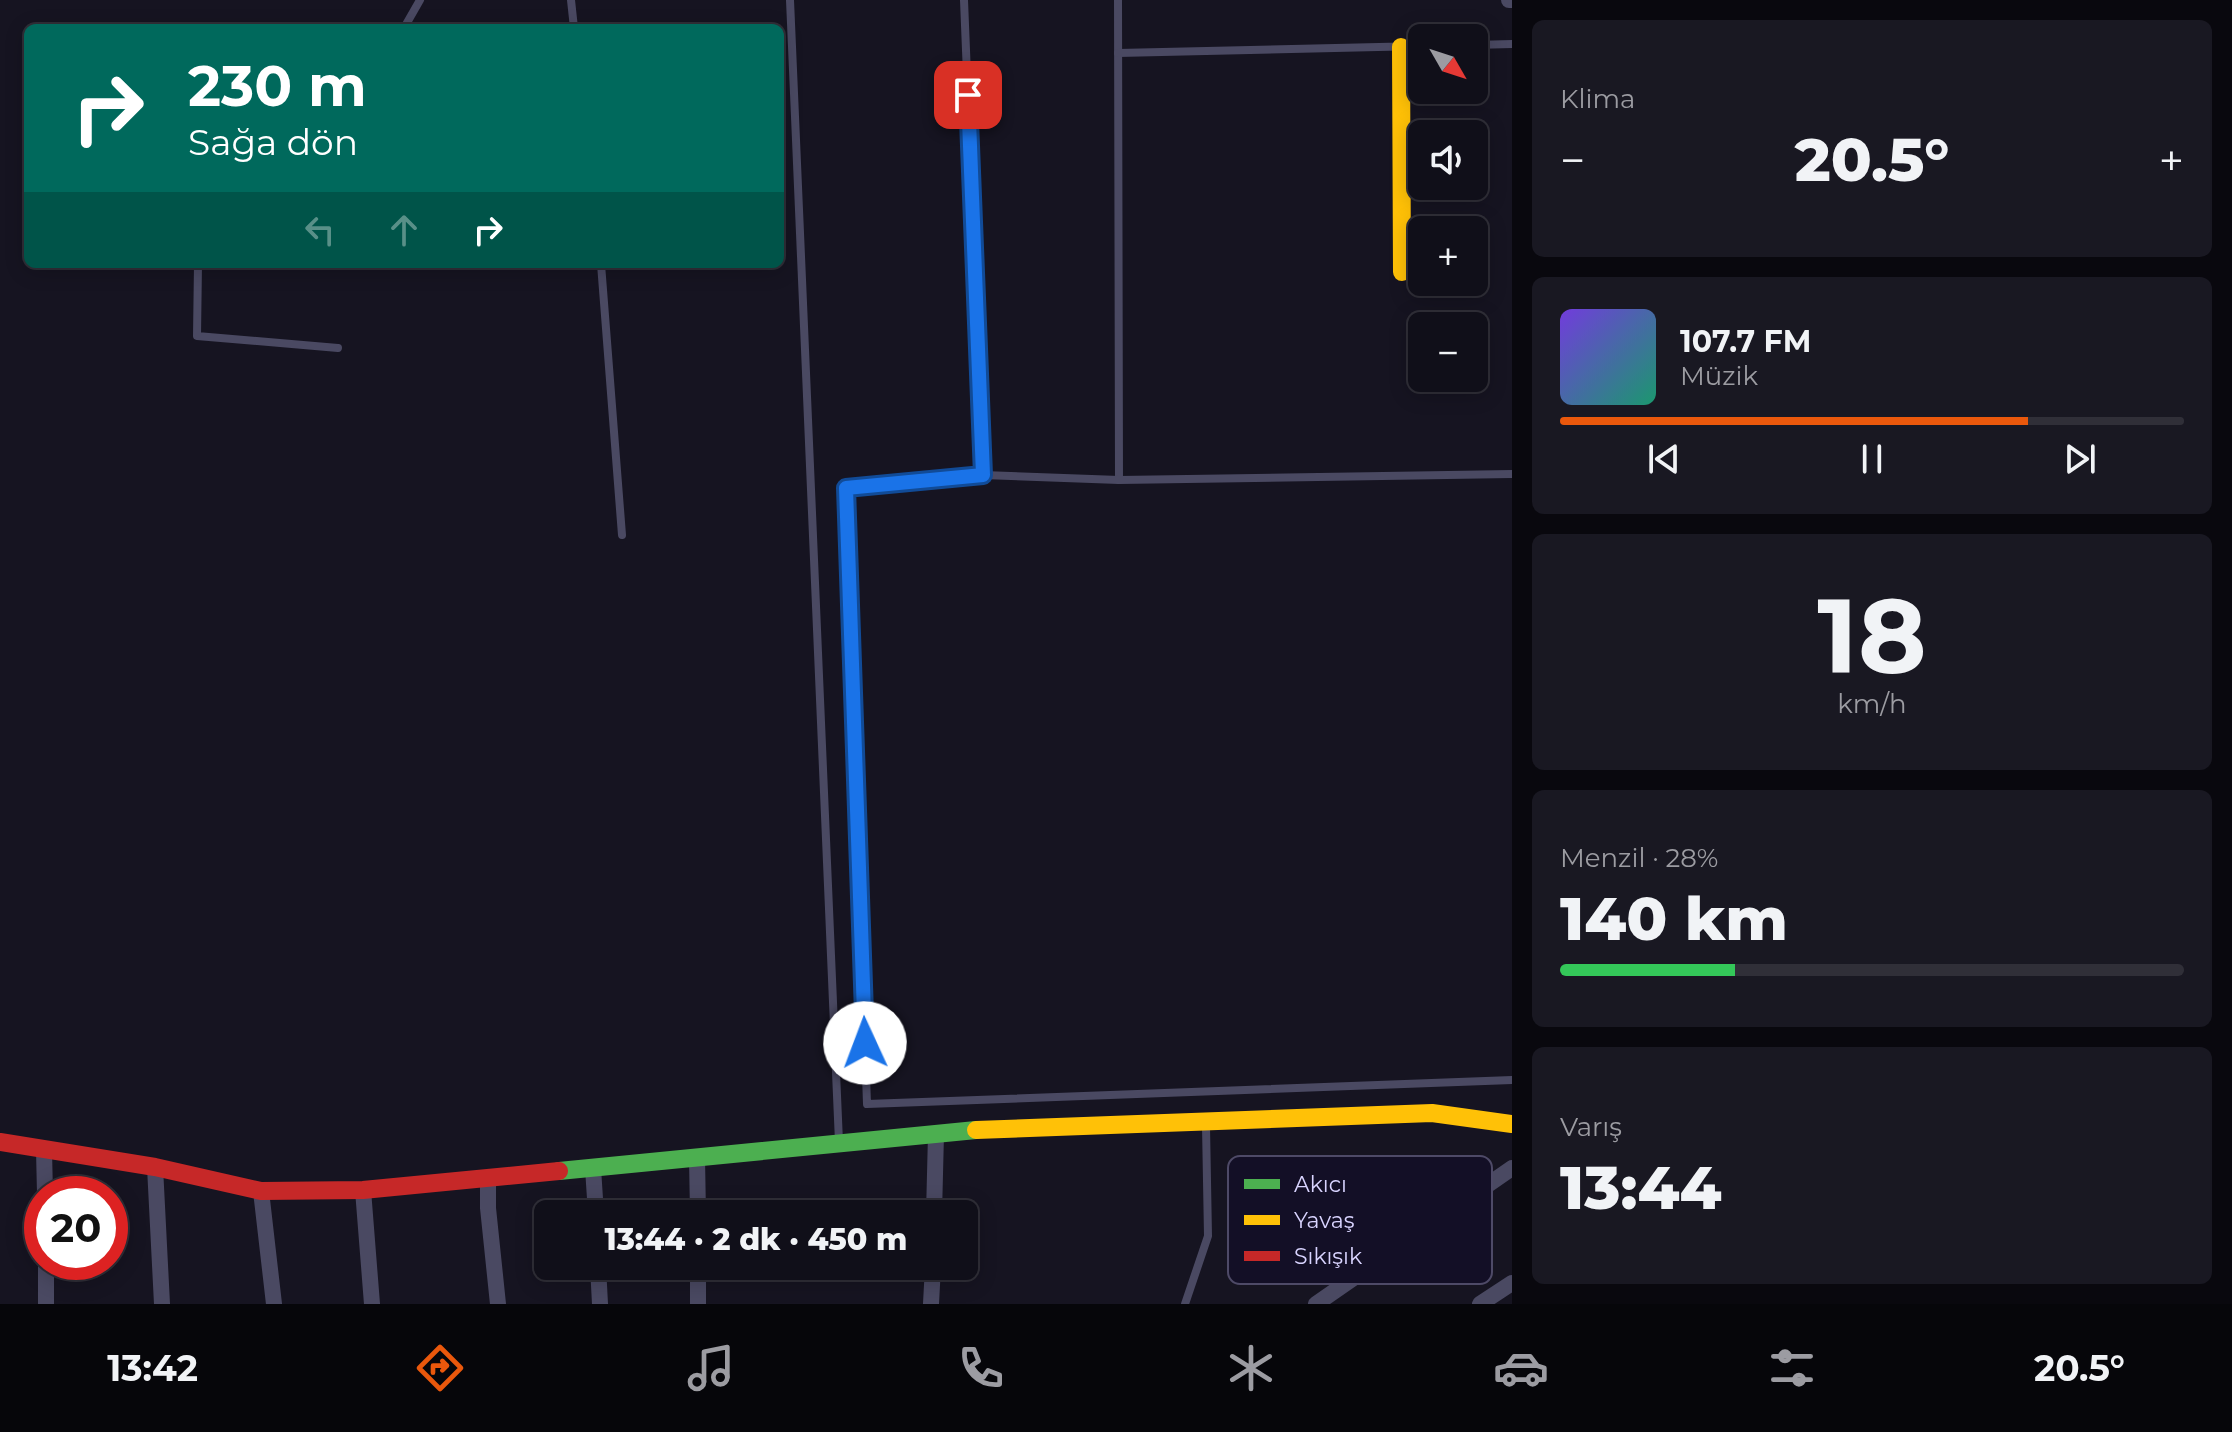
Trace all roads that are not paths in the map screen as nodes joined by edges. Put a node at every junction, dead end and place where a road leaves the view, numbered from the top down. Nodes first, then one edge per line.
1 (420, 0) edge
2 (571, 0) edge
3 (790, 0) edge
4 (964, 0) edge
5 (1118, 0) edge
6 (406, 24) edge
7 (574, 24) edge
8 (1512, 44) edge
9 (1488, 45) edge
10 (1401, 47) junction
11 (1408, 47) edge
12 (1118, 53) junction
13 (198, 268) edge
14 (601, 268) edge
15 (1402, 272) dead end
16 (338, 348) dead end
17 (1512, 474) edge
18 (983, 475) junction
19 (1119, 480) junction
20 (622, 535) dead end
21 (1512, 1080) edge
22 (1206, 1121) junction
23 (1512, 1124) edge
24 (936, 1134) junction
25 (0, 1142) edge
26 (839, 1143) junction
27 (44, 1150) junction
28 (697, 1158) junction
29 (155, 1167) junction
30 (593, 1168) junction
31 (1512, 1168) edge
32 (45, 1176) edge
33 (488, 1178) junction
34 (1492, 1182) edge
35 (363, 1190) junction
36 (261, 1191) junction
37 (595, 1200) edge
38 (698, 1200) edge
39 (934, 1200) edge
40 (46, 1280) edge
41 (599, 1280) edge
42 (698, 1280) edge
43 (932, 1280) edge
44 (1512, 1283) edge
45 (1345, 1284) edge
46 (1484, 1302) edge
47 (46, 1304) edge
48 (162, 1304) edge
49 (274, 1304) edge
50 (372, 1304) edge
51 (498, 1304) edge
52 (600, 1304) edge
53 (698, 1304) edge
54 (931, 1304) edge
55 (1185, 1304) edge
56 (1316, 1304) edge

1 - 6 lane
2 - 7 lane
3 - 26 lane
4 - 18 lane
5 - 12 lane
8 - 9 lane
10 - 11 lane
10 - 12 lane
10 - 15 street
12 - 19 lane
13 - 16 lane
14 - 20 lane
17 - 19 lane
18 - 19 lane
18 - 21 lane
22 - 23 street
22 - 24 street
22 - 55 lane
24 - 26 street
24 - 39 street
25 - 27 street
26 - 28 street
27 - 29 street
27 - 32 street
28 - 30 street
28 - 38 street
29 - 36 street
29 - 48 street
30 - 33 street
30 - 37 street
31 - 34 street
33 - 35 street
33 - 51 street
35 - 36 street
35 - 50 street
36 - 49 street
40 - 47 street
41 - 52 street
42 - 53 street
43 - 54 street
44 - 46 street
45 - 56 street

